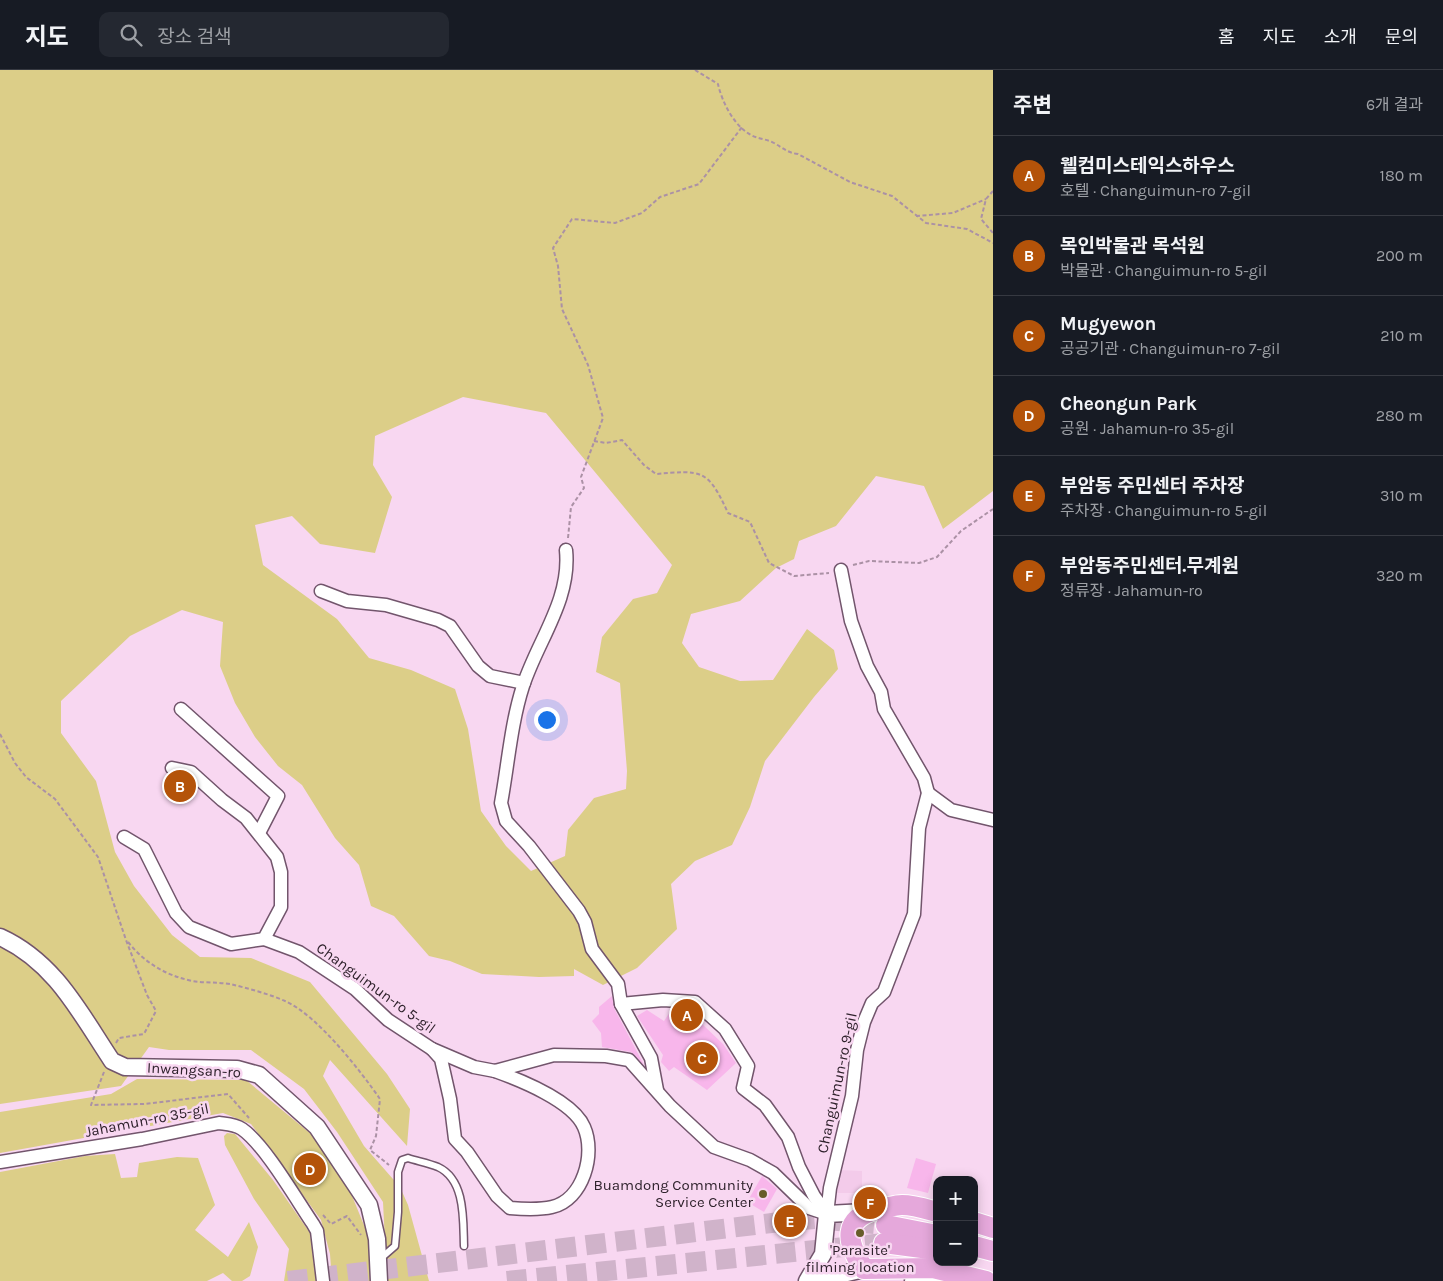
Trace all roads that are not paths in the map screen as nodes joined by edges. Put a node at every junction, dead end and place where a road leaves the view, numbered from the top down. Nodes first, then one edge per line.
1 (566, 550) road end
2 (842, 571) road end
3 (321, 591) dead end
4 (524, 683) junction
5 (181, 709) dead end
6 (172, 768) dead end
7 (928, 793) junction
8 (993, 820) edge
9 (259, 833) junction
10 (124, 837) dead end
11 (0, 937) edge
12 (264, 939) junction
13 (621, 1004) junction
14 (432, 1049) junction
15 (495, 1070) junction
16 (657, 1090) junction
17 (0, 1162) edge
18 (933, 1211) edge
19 (864, 1212) junction
20 (827, 1214) junction
21 (978, 1223) edge
22 (993, 1228) edge
23 (933, 1235) edge
24 (464, 1246) dead end
25 (978, 1247) edge
26 (933, 1249) edge
27 (993, 1251) edge
28 (978, 1261) edge
29 (378, 1262) junction
30 (993, 1265) edge
31 (864, 1270) junction
32 (323, 1281) edge
33 (379, 1281) edge
34 (807, 1281) edge
35 (823, 1281) edge
36 (911, 1281) edge
37 (953, 1281) edge
38 (986, 1281) edge

1 - 4 street
2 - 7 street
3 - 4 street
4 - 13 street
5 - 9 street
6 - 9 street
7 - 8 street
7 - 20 street, Changuimun-ro 9-gil
9 - 12 street
10 - 12 street, Changuimun-ro 5-gil
11 - 29 street, Inwangsan-ro
12 - 14 street, Changuimun-ro 5-gil
13 - 16 street
13 - 20 street
14 - 15 street, Changuimun-ro 5-gil
14 - 15 street
15 - 16 street, Changuimun-ro 5-gil
16 - 20 street, Changuimun-ro 5-gil
17 - 32 street, Jahamun-ro 35-gil
18 - 19 main road
19 - 20 street
19 - 31 main road
20 - 34 street
21 - 22 main road
23 - 26 main road
24 - 29 lane
25 - 27 main road
28 - 30 main road
29 - 33 street, Inwangsan-ro
31 - 35 street
31 - 38 main road
36 - 37 street

